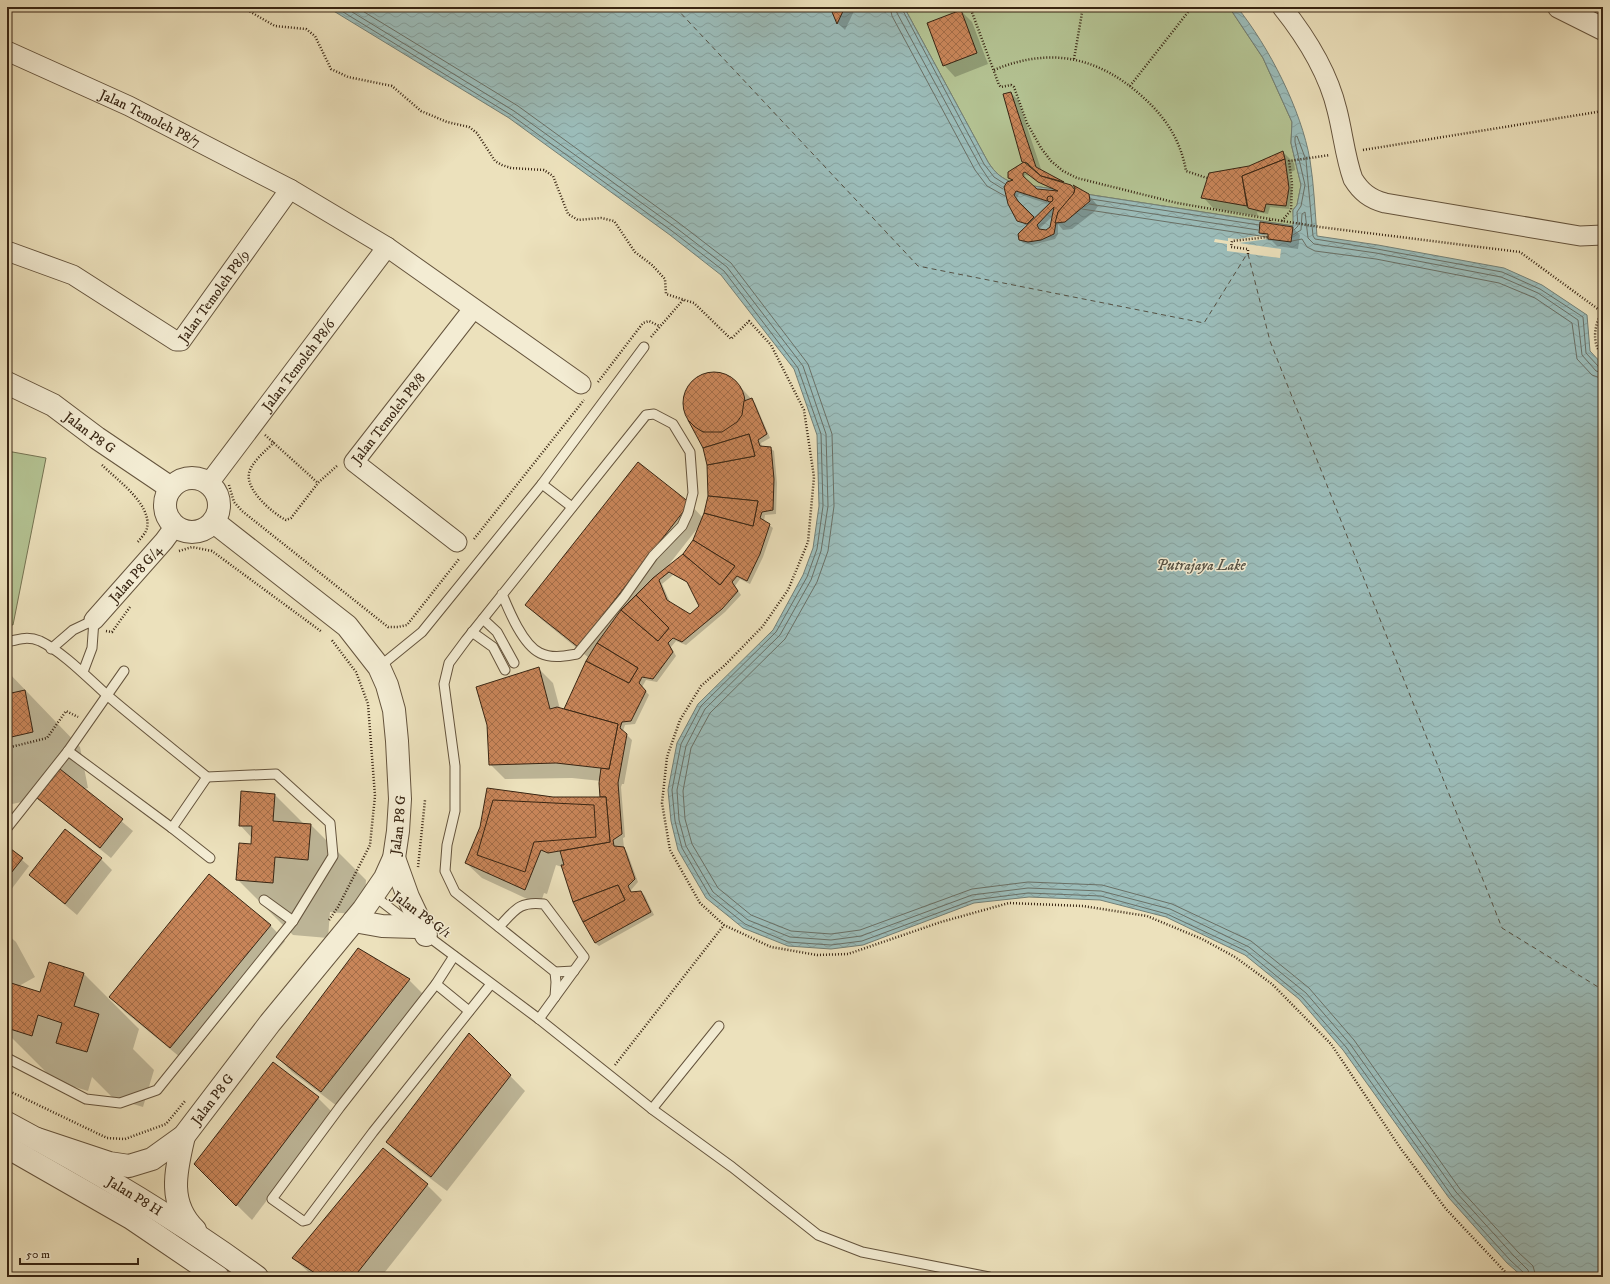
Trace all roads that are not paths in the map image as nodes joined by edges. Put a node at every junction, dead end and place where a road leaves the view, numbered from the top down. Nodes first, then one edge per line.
1 (1282, 7) edge
2 (1559, 7) edge
3 (1595, 20) edge
4 (7, 51) edge
5 (290, 189) junction
6 (1603, 235) edge
7 (387, 247) junction
8 (7, 251) edge
9 (473, 309) junction
10 (644, 347) road end
11 (7, 383) edge
12 (581, 384) dead end
13 (209, 483) junction
14 (542, 484) junction
15 (171, 488) junction
16 (572, 507) junction
17 (214, 522) junction
18 (175, 526) junction
19 (456, 542) dead end
20 (502, 594) junction
21 (94, 619) junction
22 (483, 619) junction
23 (472, 632) junction
24 (7, 642) edge
25 (51, 648) junction
26 (514, 663) dead end
27 (379, 667) junction
28 (505, 670) dead end
29 (124, 671) dead end
30 (83, 672) junction
31 (108, 696) junction
32 (68, 751) junction
33 (208, 777) junction
34 (7, 828) edge
35 (172, 828) junction
36 (210, 858) dead end
37 (394, 858) junction
38 (373, 895) junction
39 (264, 900) dead end
40 (354, 921) junction
41 (293, 922) junction
42 (499, 927) junction
43 (421, 931) junction
44 (454, 956) junction
45 (574, 971) junction
46 (555, 972) junction
47 (436, 984) junction
48 (491, 984) junction
49 (555, 999) junction
50 (470, 1011) junction
51 (539, 1020) junction
52 (719, 1026) dead end
53 (7, 1058) edge
54 (652, 1109) junction
55 (7, 1123) edge
56 (184, 1136) junction
57 (37, 1139) junction
58 (7, 1147) edge
59 (7, 1154) edge
60 (29, 1159) junction
61 (210, 1244) junction
62 (218, 1277) edge
63 (257, 1277) edge
64 (989, 1277) edge

1 - 6 street
2 - 3 street
4 - 5 street, Jalan Temoleh P8/7
5 - 7 street, Jalan Temoleh P8/7
5 - 8 street, Jalan Temoleh P8/9
7 - 9 street, Jalan Temoleh P8/7
7 - 13 street, Jalan Temoleh P8/6
9 - 12 street, Jalan Temoleh P8/7
9 - 19 street, Jalan Temoleh P8/8
10 - 14 lane
11 - 15 street, Jalan P8 G
13 - 15 street
13 - 17 street
14 - 16 lane
14 - 27 lane
15 - 18 street
16 - 20 lane
16 - 20 lane
17 - 18 street
17 - 27 street, Jalan P8 G
18 - 21 street, Jalan P8 G/4
20 - 22 lane
21 - 25 lane
21 - 30 lane
22 - 23 lane
22 - 26 lane
23 - 28 lane
23 - 42 lane
24 - 25 lane
25 - 30 lane
27 - 37 street, Jalan P8 G
29 - 31 lane
30 - 31 lane
31 - 32 lane
31 - 33 lane
32 - 34 lane
32 - 35 lane
33 - 35 lane
33 - 41 lane
35 - 36 lane
37 - 38 street, Jalan P8 G
37 - 43 street
38 - 40 street, Jalan P8 G
38 - 43 lane, Jalan P8 G/1
39 - 41 lane
40 - 43 street
40 - 56 street, Jalan P8 G
41 - 53 lane
42 - 45 lane
42 - 46 lane
43 - 44 lane, Jalan P8 G/1
44 - 47 lane
44 - 48 lane, Jalan P8 G/1
45 - 46 lane
45 - 49 lane
46 - 49 lane
47 - 50 lane
47 - 50 lane
48 - 50 lane
48 - 51 lane, Jalan P8 G/1
49 - 51 lane
51 - 54 lane, Jalan P8 G/1
52 - 54 lane
54 - 64 lane, Jalan P8 G/1
55 - 57 street, Jalan P8 H
56 - 57 street, Jalan P8 G
56 - 61 street, Jalan P8 G
57 - 61 street, Jalan P8 H
58 - 60 street, Jalan P8 H
59 - 60 street
60 - 62 street, Jalan P8 H
61 - 63 street, Jalan P8 H

